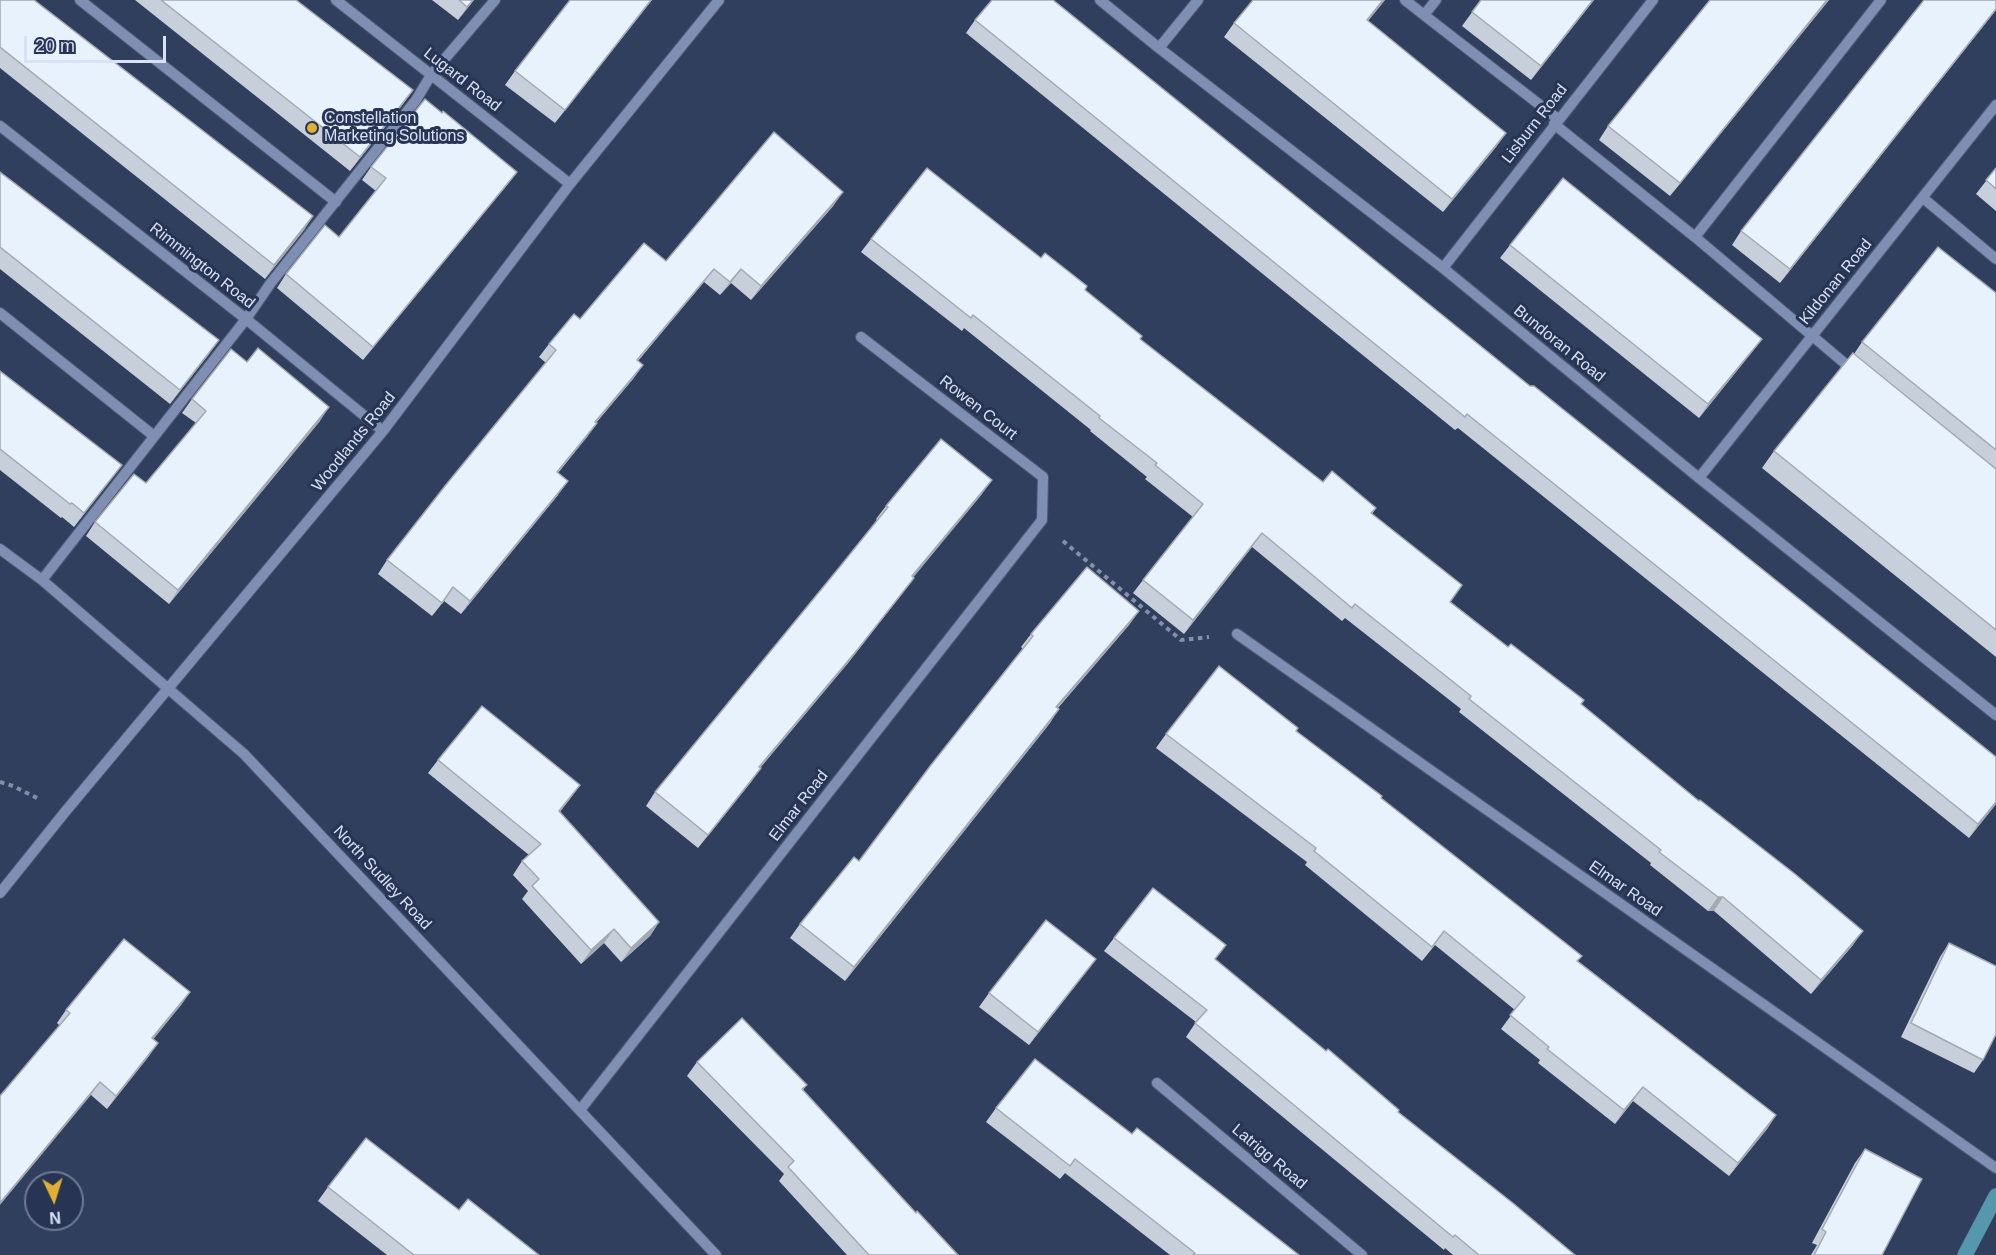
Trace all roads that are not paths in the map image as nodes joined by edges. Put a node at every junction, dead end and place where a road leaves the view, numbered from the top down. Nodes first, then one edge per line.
1 (80, 0) edge
2 (336, 0) edge
3 (495, 0) edge
4 (719, 0) edge
5 (1100, 0) edge
6 (1198, 0) edge
7 (1405, 0) edge
8 (1436, 0) edge
9 (1653, 0) edge
10 (1881, 0) edge
11 (1424, 15) junction
12 (1159, 48) junction
13 (431, 75) junction
14 (1996, 105) edge
15 (1556, 122) junction
16 (0, 126) edge
17 (570, 184) junction
18 (1923, 198) junction
19 (336, 202) junction
20 (1695, 237) junction
21 (1996, 259) edge
22 (1443, 268) junction
23 (0, 313) edge
24 (246, 319) junction
25 (1812, 335) junction
26 (861, 337) dead end
27 (1867, 382) edge
28 (383, 431) junction
29 (154, 436) junction
30 (1700, 478) junction
31 (1042, 520) joint
32 (0, 549) edge
33 (42, 580) junction
34 (1237, 634) road end
35 (168, 690) junction
36 (1996, 715) edge
37 (0, 893) edge
38 (1157, 1083) dead end
39 (580, 1110) junction
40 (1996, 1168) edge
41 (1996, 1196) edge
42 (716, 1255) edge
43 (1362, 1255) edge
44 (1965, 1255) edge

1 - 19 street
2 - 13 street, Lugard Road
3 - 13 street
4 - 17 street, Woodlands Road
5 - 12 street, Bundoran Road
6 - 12 street
7 - 11 street
8 - 11 street
9 - 15 street, Lisburn Road
10 - 20 street
11 - 15 street
12 - 22 street, Bundoran Road
13 - 17 street, Lugard Road
13 - 19 street
14 - 18 street, Kildonan Road
15 - 20 street
15 - 22 street, Lisburn Road
16 - 24 street, Rimmington Road
17 - 28 street, Woodlands Road
18 - 21 street
18 - 25 street, Kildonan Road
19 - 24 street
20 - 25 street
22 - 30 street, Bundoran Road
23 - 29 street
24 - 28 street, Rimmington Road
24 - 29 street
25 - 27 street
25 - 30 street, Kildonan Road
26 - 31 street, Rowen Court
28 - 35 street, Woodlands Road
29 - 33 street
30 - 36 street, Bundoran Road
31 - 39 street, Elmar Road
32 - 33 street, North Sudley Road
33 - 35 street, North Sudley Road
34 - 40 street, Elmar Road
35 - 37 street, Woodlands Road
35 - 39 street, North Sudley Road
38 - 43 street, Latrigg Road
39 - 42 street, North Sudley Road
41 - 44 main road

